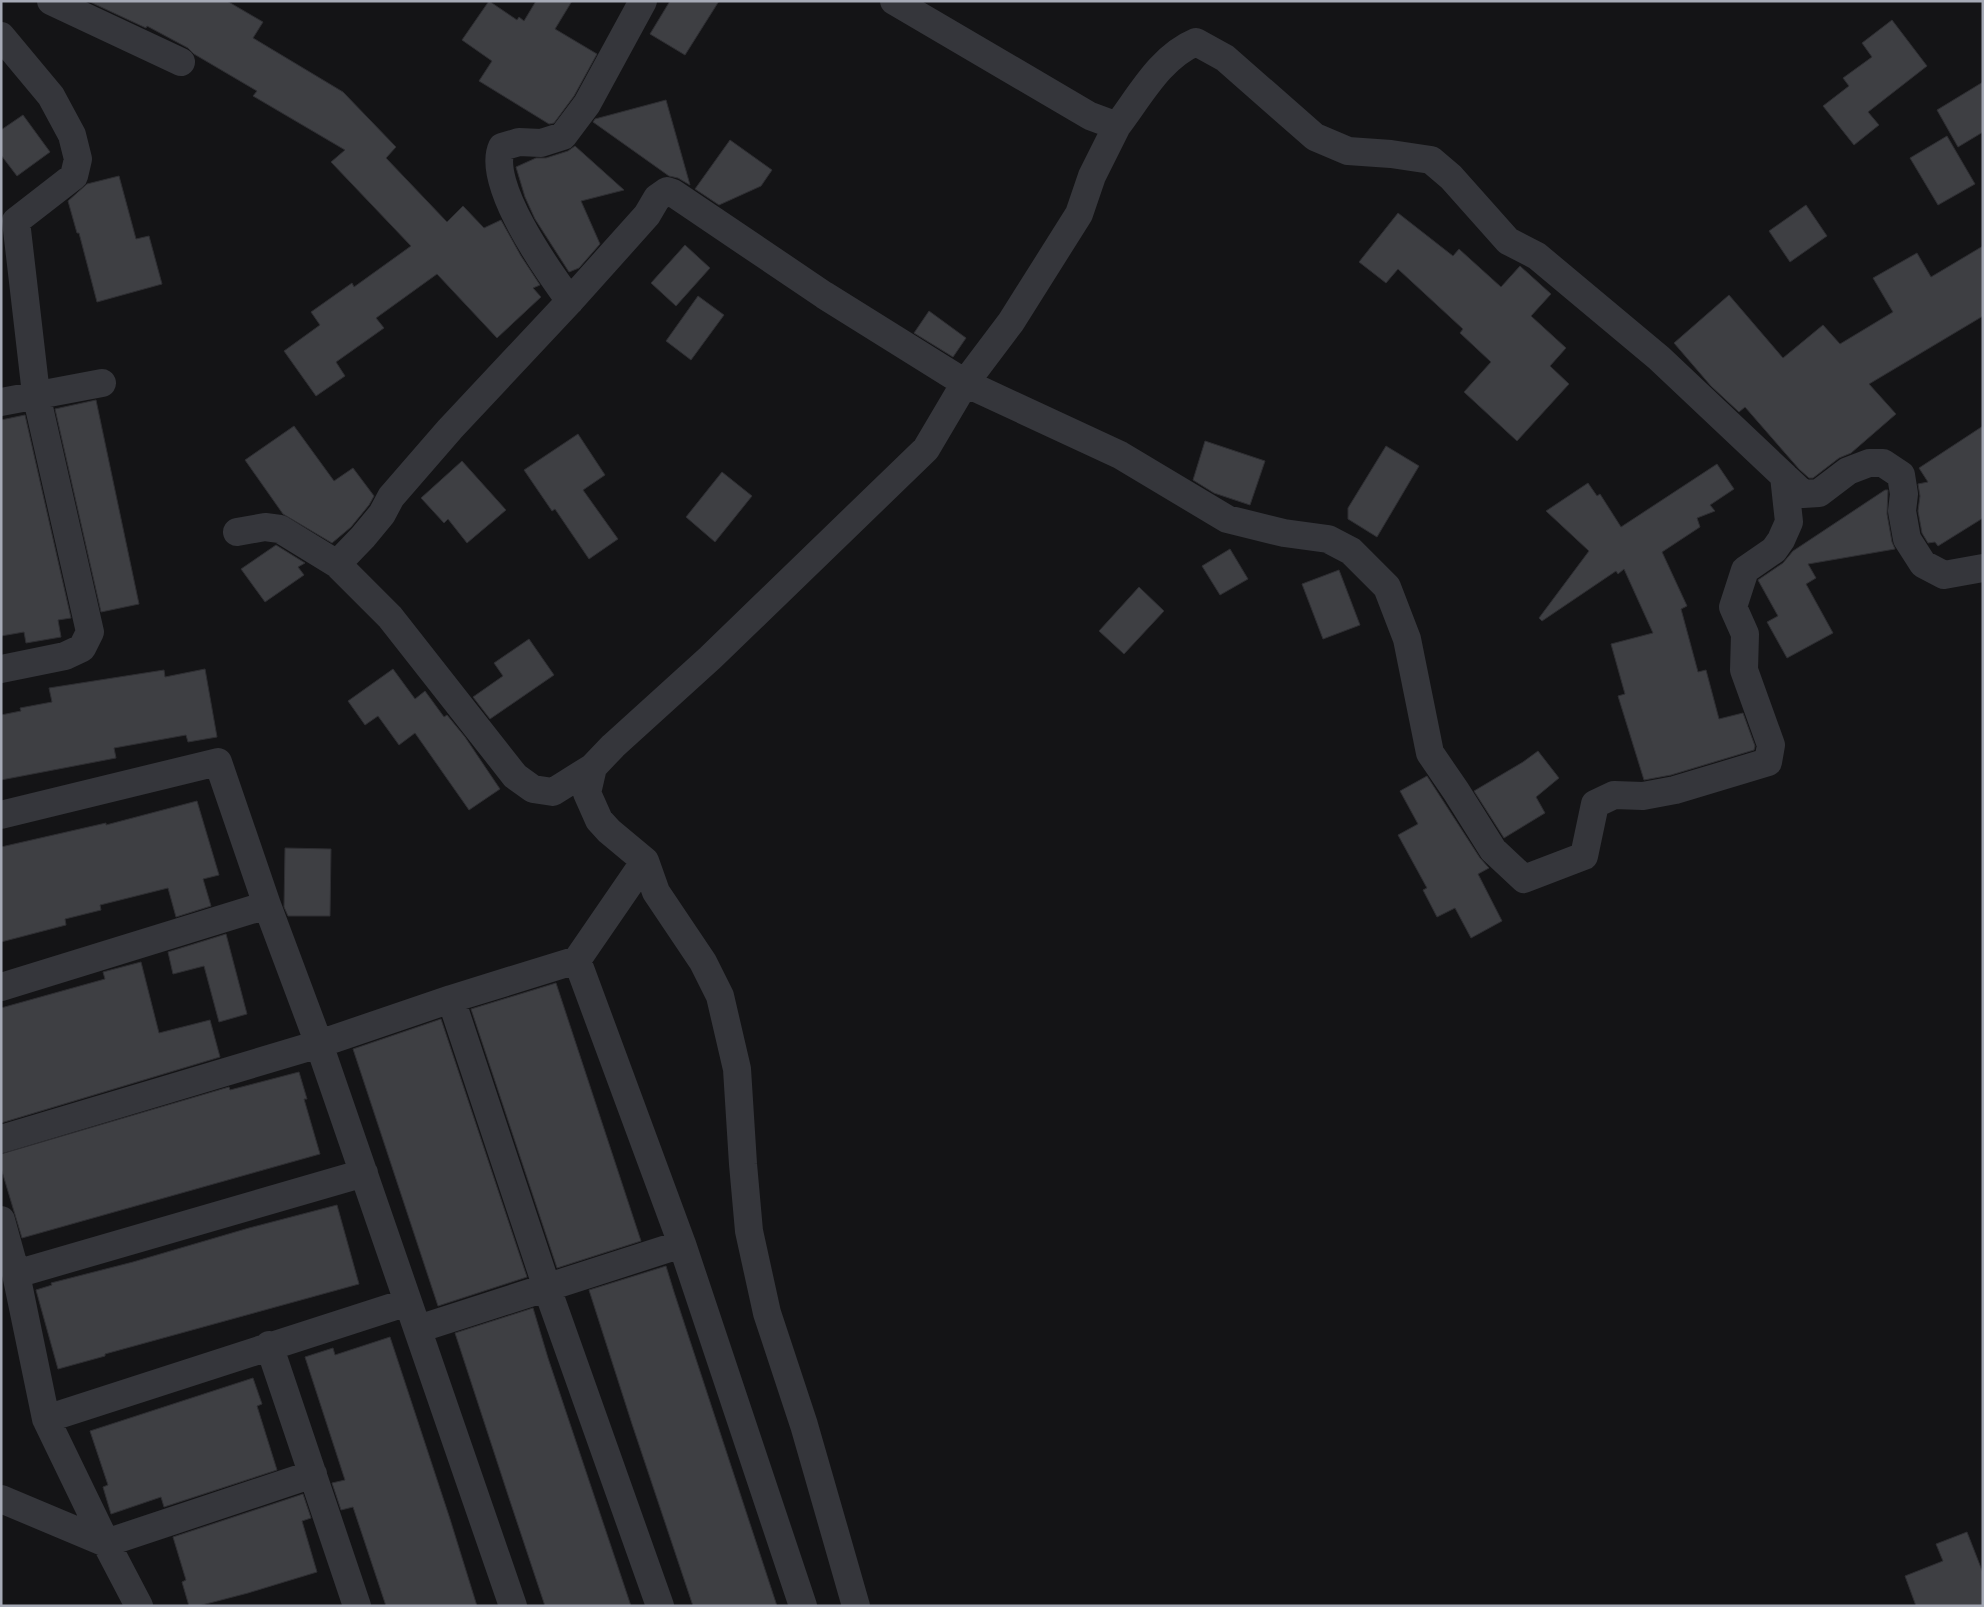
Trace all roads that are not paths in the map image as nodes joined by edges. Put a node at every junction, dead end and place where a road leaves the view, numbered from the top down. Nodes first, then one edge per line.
1 (51, 1) edge
2 (643, 1) edge
3 (894, 1) edge
4 (1, 36) edge
5 (182, 62) dead end
6 (1117, 126) junction
7 (9, 225) edge
8 (570, 301) junction
9 (102, 383) dead end
10 (965, 383) junction
11 (36, 394) junction
12 (1, 402) edge
13 (1784, 476) junction
14 (238, 532) dead end
15 (337, 564) junction
16 (1983, 568) edge
17 (1, 669) edge
18 (594, 767) junction
19 (1, 815) edge
20 (645, 861) junction
21 (267, 905) junction
22 (577, 960) junction
23 (1, 987) edge
24 (451, 999) junction
25 (319, 1044) junction
26 (1, 1138) edge
27 (364, 1173) junction
28 (1, 1220) edge
29 (682, 1244) junction
30 (16, 1274) junction
31 (546, 1288) junction
32 (408, 1302) junction
33 (418, 1329) junction
34 (269, 1346) junction
35 (46, 1419) junction
36 (313, 1474) junction
37 (1, 1499) edge
38 (106, 1543) junction
39 (139, 1606) edge
40 (357, 1606) edge
41 (513, 1606) edge
42 (660, 1606) edge
43 (803, 1606) edge
44 (856, 1606) edge

1 - 5 street
2 - 8 street
3 - 6 street
4 - 7 street
6 - 10 street
6 - 13 street
7 - 11 street
8 - 10 street
8 - 15 street
9 - 11 street
10 - 13 street
10 - 18 street
11 - 12 street
11 - 17 street
13 - 16 street
14 - 15 street
15 - 18 street
18 - 20 street
19 - 21 street
20 - 22 street
20 - 44 street
21 - 23 street
21 - 25 street
22 - 24 street
22 - 29 street
24 - 25 street
24 - 31 street
25 - 26 street
25 - 27 street
27 - 30 street
27 - 32 street
28 - 30 street
29 - 31 street
29 - 43 street
30 - 35 street
31 - 33 street
31 - 42 street
32 - 33 street
32 - 34 street
33 - 41 street
34 - 35 street
34 - 36 street
35 - 38 street
36 - 38 street
36 - 40 street
37 - 38 street
38 - 39 street

